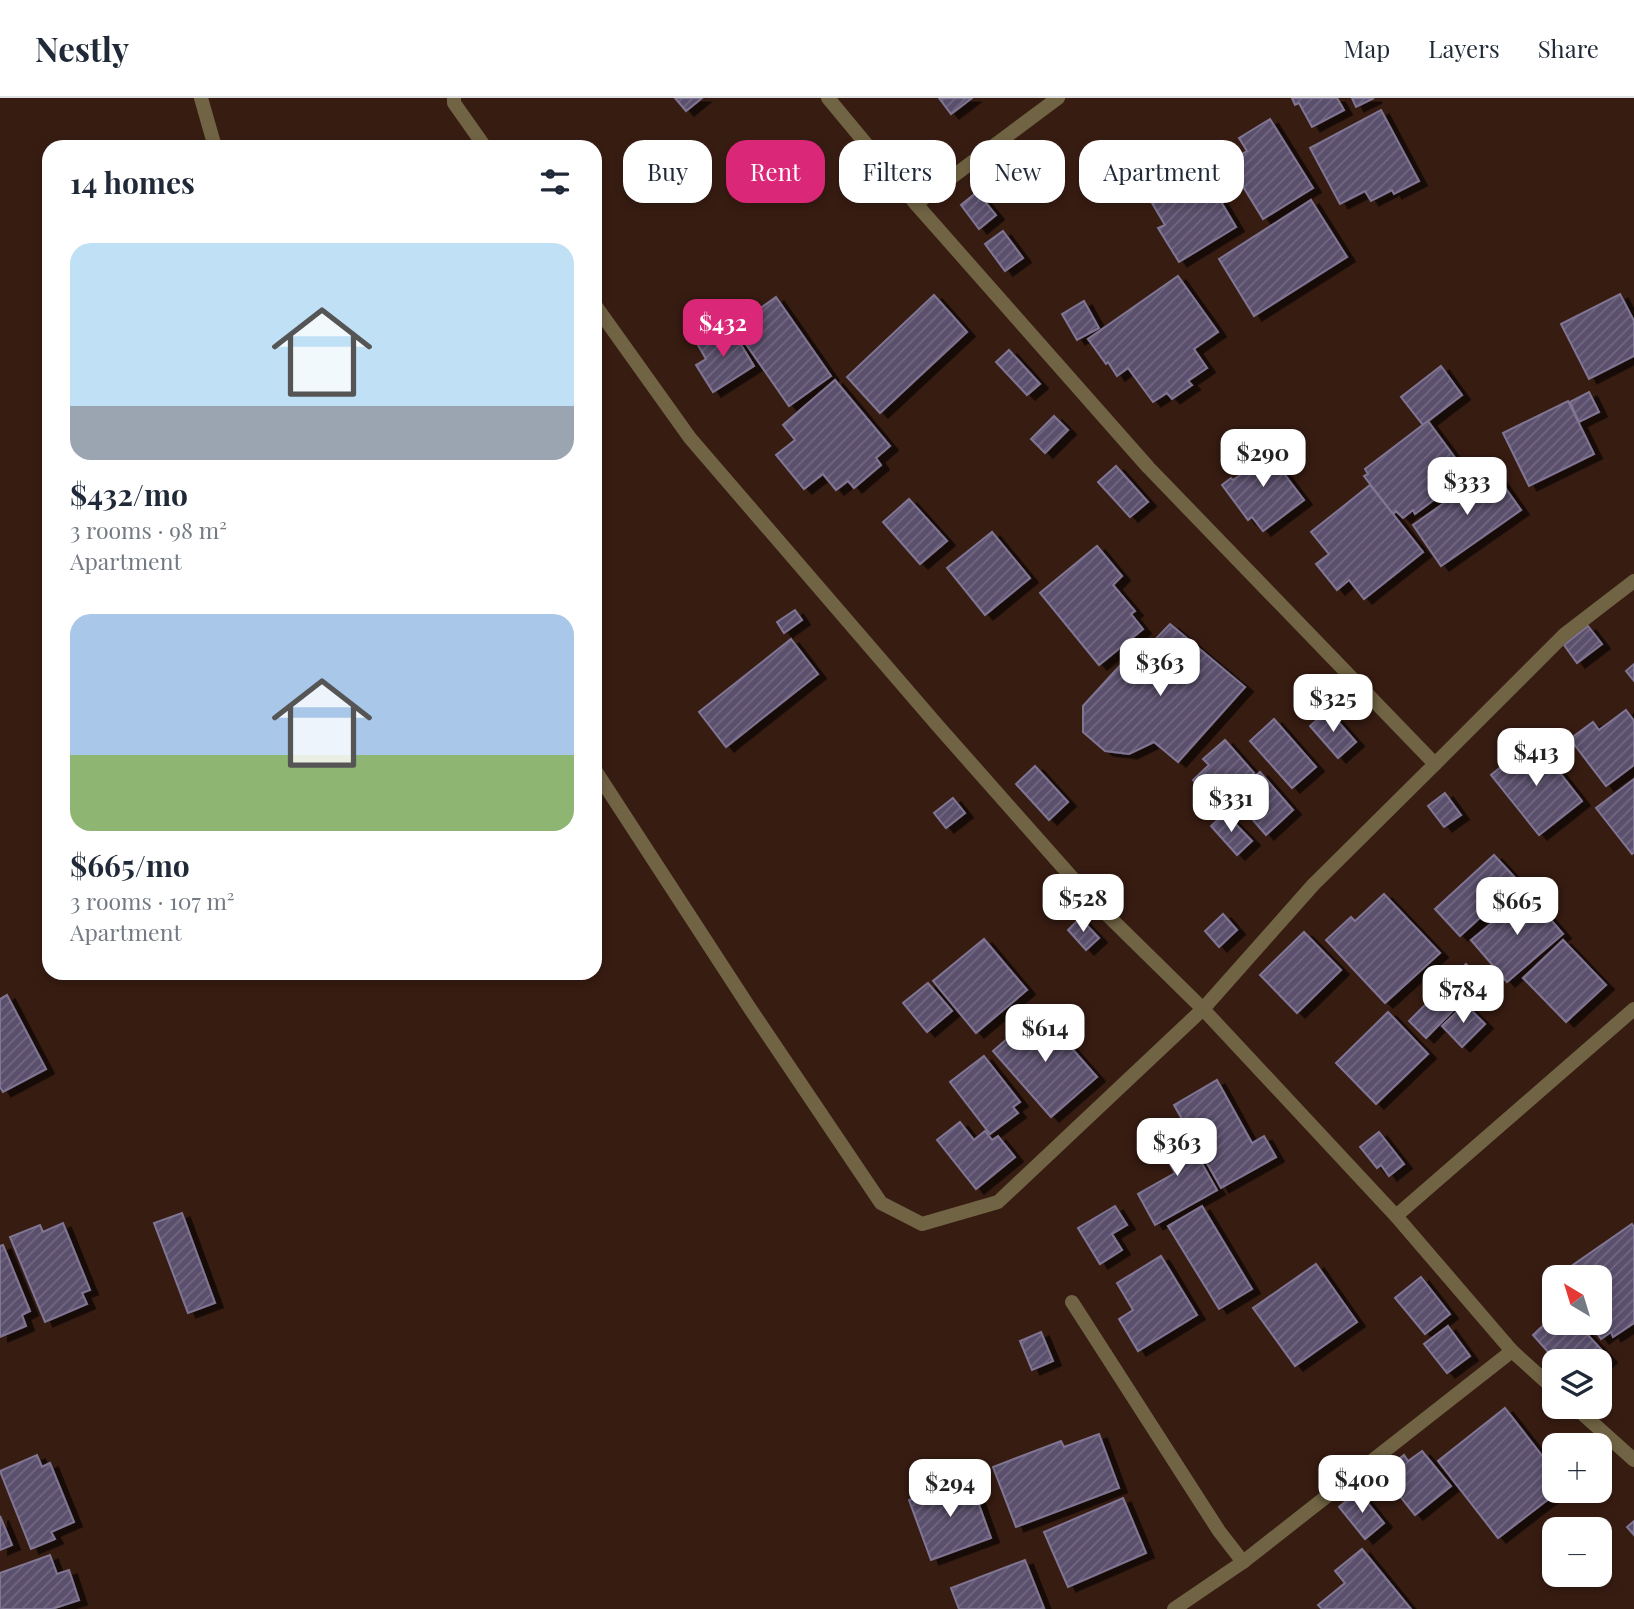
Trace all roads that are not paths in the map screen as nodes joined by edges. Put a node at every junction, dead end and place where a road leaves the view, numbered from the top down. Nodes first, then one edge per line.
1 (201, 98) edge
2 (454, 98) edge
3 (828, 98) edge
4 (1058, 98) edge
5 (213, 140) edge
6 (480, 140) edge
7 (916, 204) junction
8 (602, 315) edge
9 (1634, 580) edge
10 (1435, 764) junction
11 (602, 781) edge
12 (1203, 1009) junction
13 (1634, 1009) edge
14 (1396, 1216) junction
15 (1072, 1302) dead end
16 (1512, 1351) junction
17 (1542, 1378) edge
18 (1588, 1419) edge
19 (1634, 1460) edge
20 (1243, 1562) junction
21 (1174, 1609) edge

1 - 5 street
2 - 6 street
3 - 7 street
4 - 7 street
7 - 10 street
8 - 12 street
9 - 10 street
10 - 12 street
11 - 12 street
12 - 14 street
13 - 14 street
14 - 16 street
15 - 20 street
16 - 17 street
16 - 20 street
18 - 19 street
20 - 21 street

